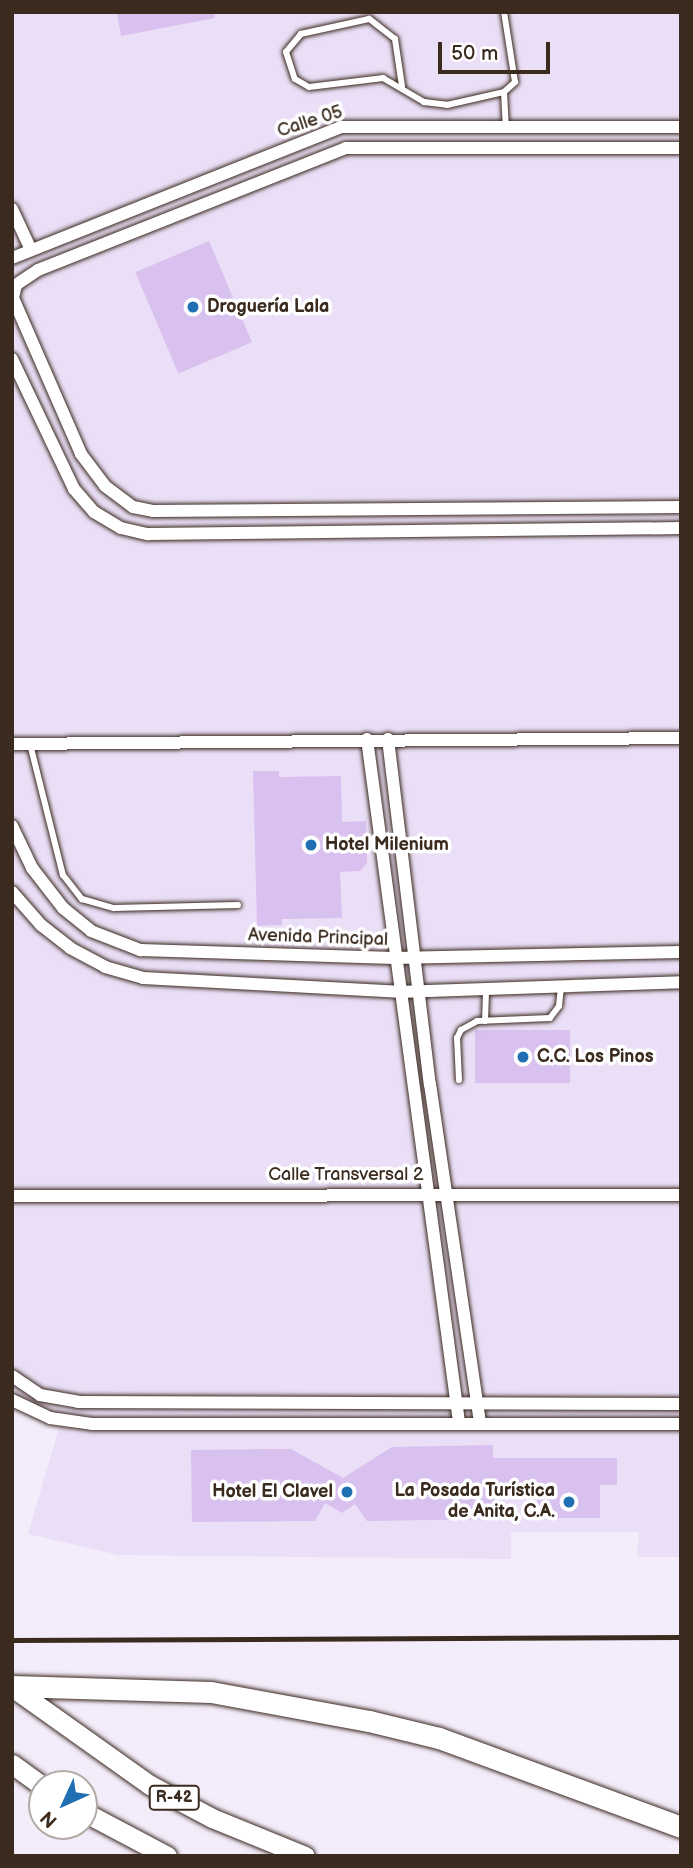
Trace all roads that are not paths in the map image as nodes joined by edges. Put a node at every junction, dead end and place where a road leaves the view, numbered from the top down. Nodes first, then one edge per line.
1 (504, 12) edge
2 (402, 86) junction
3 (505, 92) junction
4 (383, 126) junction
5 (506, 127) junction
6 (681, 127) edge
7 (384, 145) junction
8 (681, 148) edge
9 (146, 204) junction
10 (12, 209) edge
11 (154, 223) junction
12 (31, 250) junction
13 (12, 258) edge
14 (12, 359) edge
15 (681, 507) edge
16 (344, 510) junction
17 (238, 511) junction
18 (681, 528) edge
19 (237, 533) junction
20 (345, 533) junction
21 (681, 738) edge
22 (367, 739) junction
23 (388, 739) junction
24 (12, 744) edge
25 (30, 744) junction
26 (12, 826) edge
27 (12, 892) edge
28 (238, 905) dead end
29 (681, 952) edge
30 (394, 958) junction
31 (415, 958) junction
32 (681, 982) edge
33 (561, 987) junction
34 (486, 989) junction
35 (418, 990) junction
36 (399, 992) junction
37 (485, 1021) junction
38 (459, 1080) dead end
39 (428, 1192) junction
40 (446, 1192) junction
41 (681, 1195) edge
42 (12, 1196) edge
43 (12, 1376) edge
44 (51, 1399) junction
45 (12, 1400) edge
46 (337, 1402) junction
47 (456, 1402) junction
48 (477, 1402) junction
49 (165, 1403) junction
50 (681, 1404) edge
51 (44, 1416) junction
52 (459, 1422) junction
53 (480, 1422) junction
54 (338, 1423) junction
55 (166, 1424) junction
56 (681, 1424) edge
57 (12, 1687) edge
58 (12, 1764) edge
59 (28, 1776) edge
60 (98, 1819) edge
61 (681, 1827) edge
62 (167, 1856) edge
63 (305, 1856) edge

1 - 3 lane
2 - 2 lane
2 - 3 lane
3 - 5 lane
4 - 5 street, Calle 05
4 - 7 street
4 - 9 street, Calle 05
5 - 6 street, Calle 05
7 - 8 street, Calle 05
7 - 11 street, Calle 05
9 - 11 street
9 - 12 street, Calle 05
10 - 12 street
11 - 17 street, Calle 05
12 - 13 street, Calle 05
14 - 19 street
15 - 16 street
16 - 17 street
16 - 20 street
17 - 19 street
18 - 20 street
19 - 20 street
21 - 23 street
22 - 23 street
22 - 25 street
22 - 30 street
23 - 31 street
24 - 25 street
25 - 28 lane
26 - 30 street, Avenida Principal
27 - 36 street
29 - 31 street, Avenida Principal
30 - 31 street, Avenida Principal
30 - 36 street
31 - 35 street
32 - 33 street
33 - 34 street
33 - 37 lane
34 - 35 street
34 - 37 lane
35 - 36 street
35 - 40 street
36 - 39 street
37 - 38 lane
39 - 40 street, Calle Transversal 2
39 - 42 street, Calle Transversal 2
39 - 47 street
40 - 41 street, Calle Transversal 2
40 - 48 street
43 - 44 street
44 - 49 street
44 - 51 street
45 - 51 street
46 - 47 street
46 - 49 street
46 - 54 street
47 - 48 street
47 - 52 street
48 - 50 street
48 - 53 street
49 - 55 street
51 - 55 street
52 - 53 street
52 - 54 street
53 - 56 street
54 - 55 street
57 - 61 highway
57 - 63 main road, R-42
58 - 59 main road
60 - 62 main road

